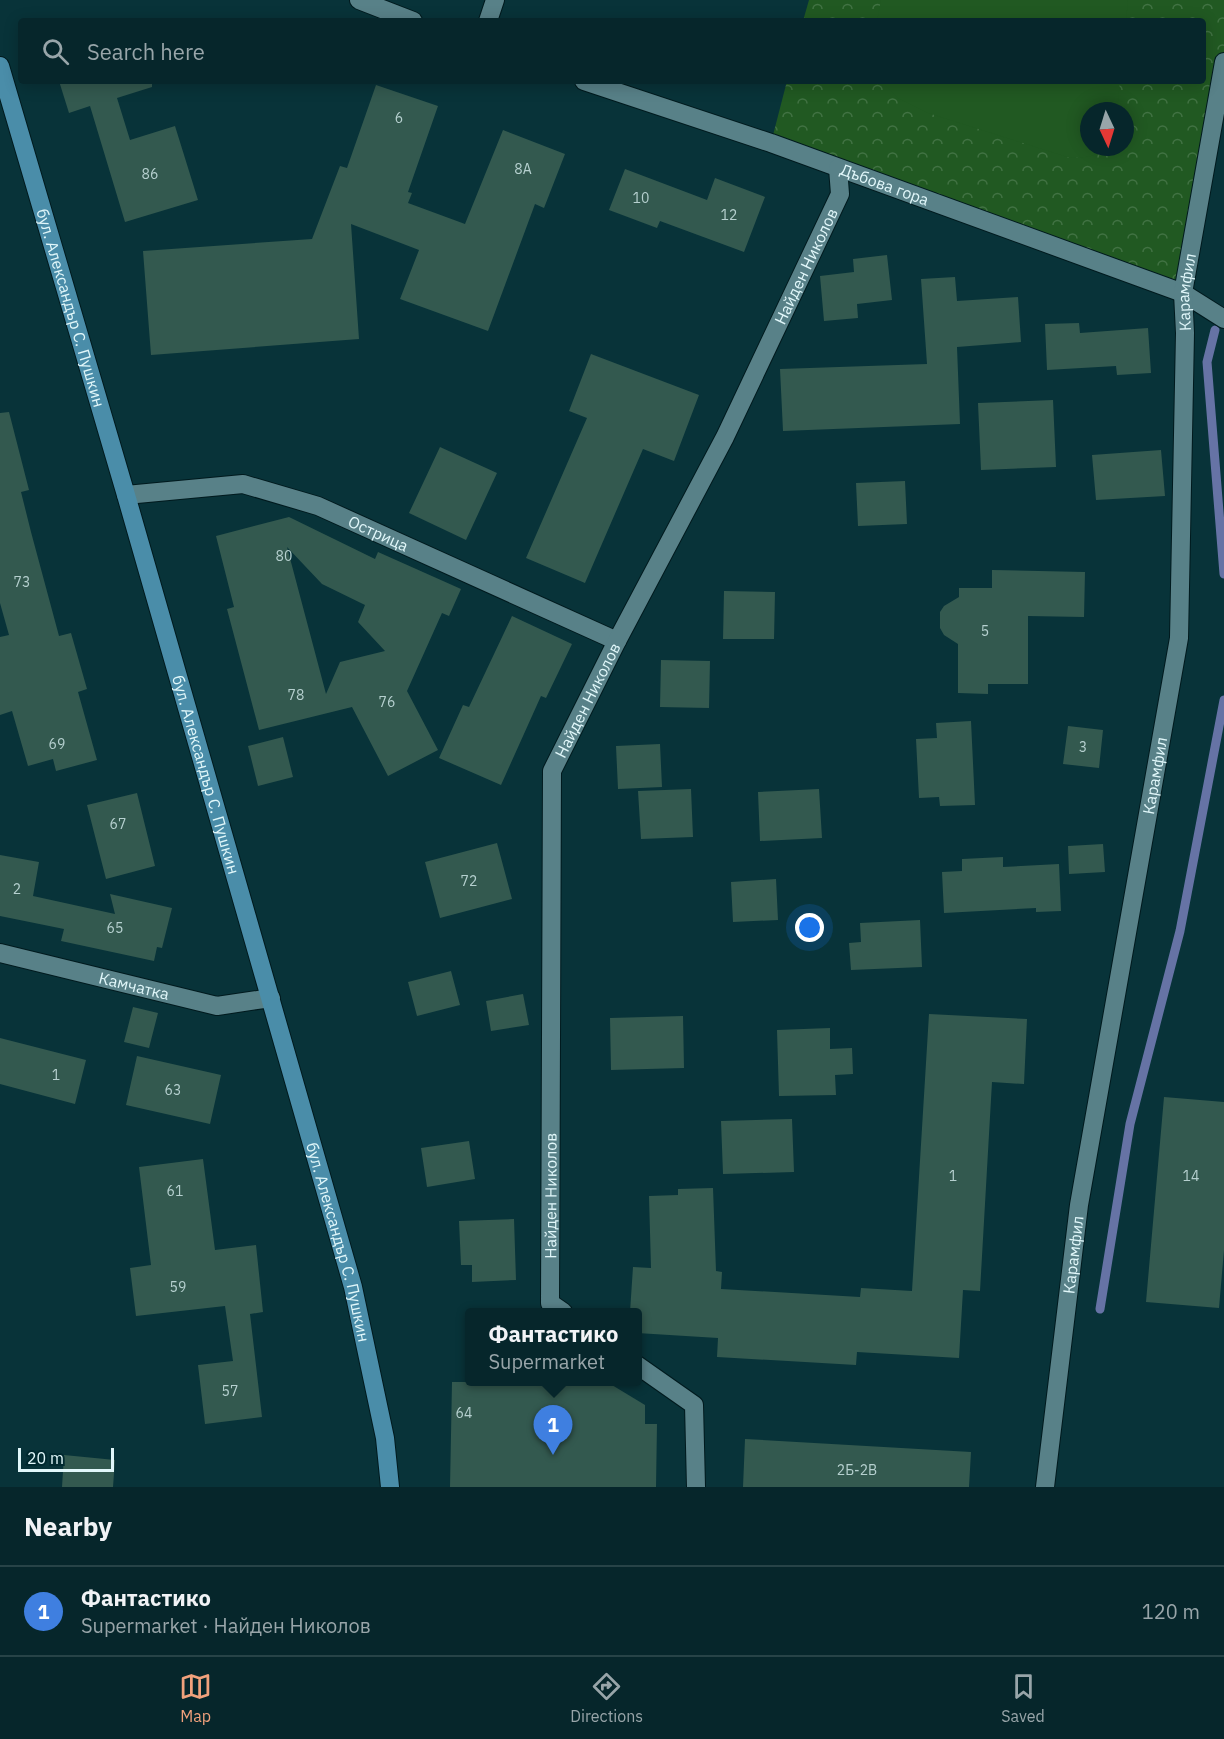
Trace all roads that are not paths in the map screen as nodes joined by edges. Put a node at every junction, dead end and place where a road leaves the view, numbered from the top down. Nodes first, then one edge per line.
1 (359, 0) edge
2 (495, 0) edge
3 (405, 18) edge
4 (489, 18) edge
5 (1224, 62) edge
6 (0, 66) edge
7 (593, 84) edge
8 (837, 168) junction
9 (1183, 293) junction
10 (1224, 319) edge
11 (126, 495) junction
12 (617, 641) junction
13 (0, 953) edge
14 (271, 998) junction
15 (557, 1308) edge
16 (642, 1369) edge
17 (390, 1487) edge
18 (696, 1487) edge
19 (1045, 1487) edge

1 - 3 street
2 - 4 street
5 - 9 street, Карамфил
6 - 11 main road, бул. Александър С. Пушкин
7 - 8 street, Дъбова гора
8 - 9 street, Дъбова гора
8 - 12 street, Найден Николов
9 - 10 street, Дъбова гора
9 - 19 street, Карамфил
11 - 12 street, Острица
11 - 14 main road, бул. Александър С. Пушкин
12 - 15 street, Найден Николов
13 - 14 street, Камчатка
14 - 17 main road, бул. Александър С. Пушкин
16 - 18 street

